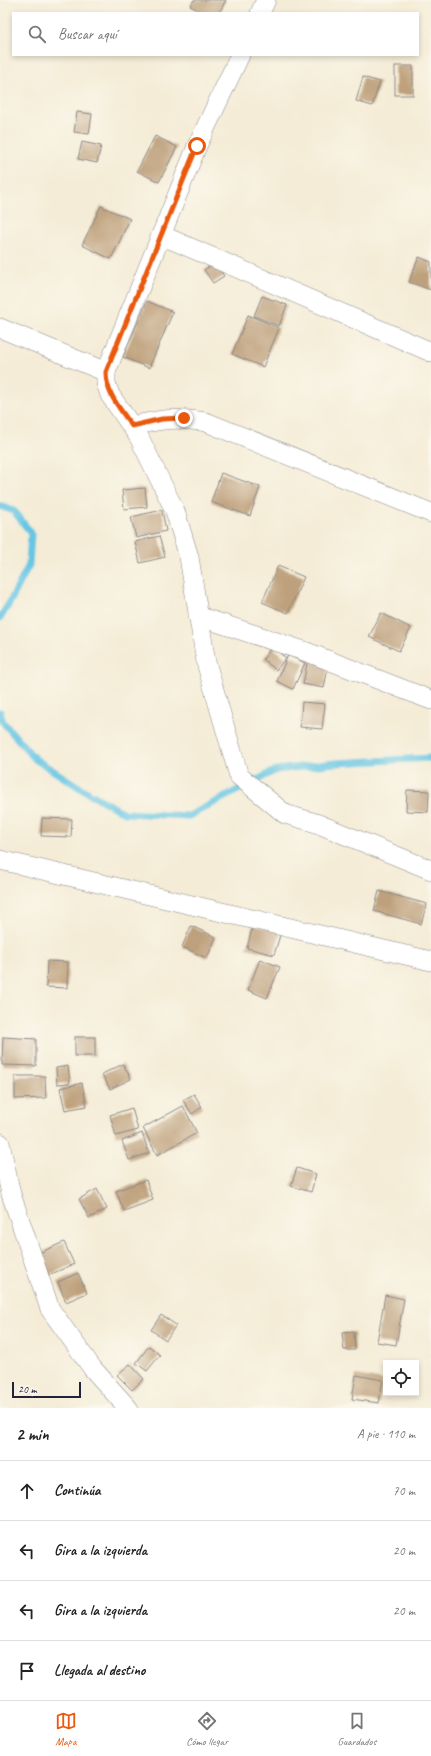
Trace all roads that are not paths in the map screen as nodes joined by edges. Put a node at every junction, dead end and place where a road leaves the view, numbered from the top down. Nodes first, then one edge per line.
1 (266, 0) edge
2 (260, 12) edge
3 (240, 56) edge
4 (161, 235) junction
5 (0, 328) edge
6 (431, 352) edge
7 (106, 372) junction
8 (132, 426) junction
9 (431, 513) edge
10 (198, 616) junction
11 (431, 700) edge
12 (0, 860) edge
13 (431, 870) edge
14 (431, 961) edge
15 (0, 1144) edge
16 (128, 1408) edge

1 - 2 street
3 - 4 street
4 - 6 street
4 - 7 street
5 - 7 street
7 - 8 street
8 - 9 street
8 - 10 street
10 - 11 street
10 - 13 street
12 - 14 street
15 - 16 street

